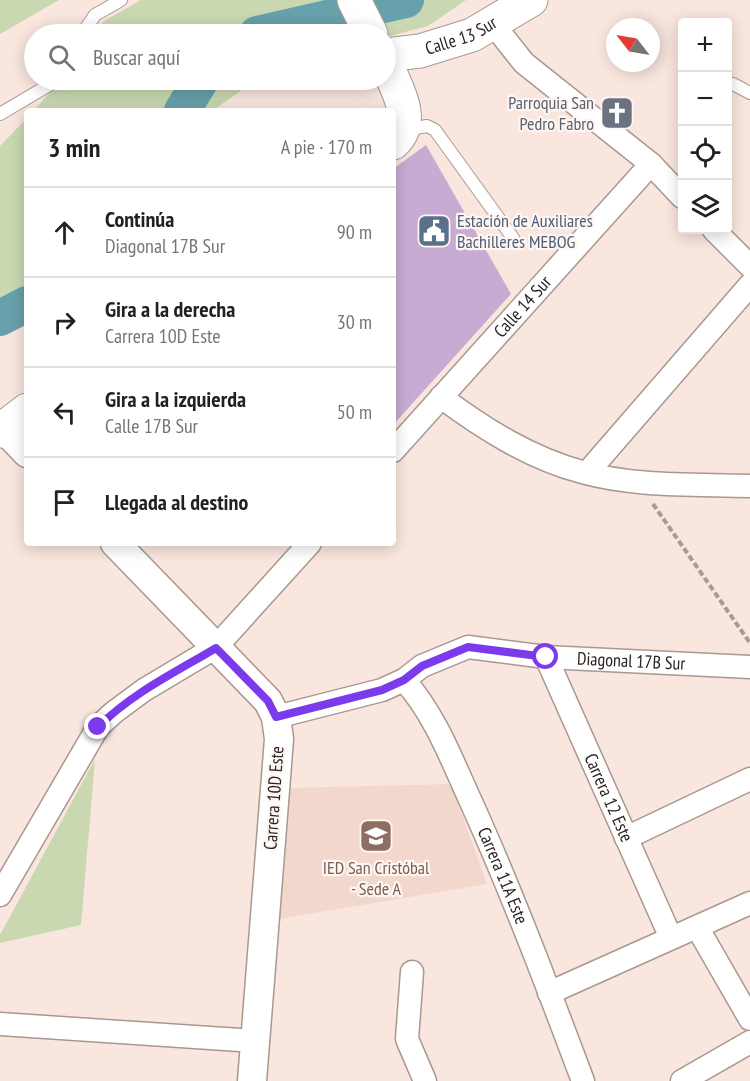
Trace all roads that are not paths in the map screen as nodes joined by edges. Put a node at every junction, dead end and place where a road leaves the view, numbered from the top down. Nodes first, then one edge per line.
1 (122, 0) edge
2 (531, 0) edge
3 (89, 24) edge
4 (493, 24) junction
5 (396, 53) edge
6 (733, 84) dead end
7 (42, 90) edge
8 (396, 90) edge
9 (750, 93) edge
10 (0, 114) edge
11 (398, 137) edge
12 (651, 164) junction
13 (678, 193) edge
14 (718, 234) edge
15 (513, 238) dead end
16 (750, 266) edge
17 (750, 285) edge
18 (441, 397) junction
19 (7, 424) edge
20 (396, 448) edge
21 (24, 449) edge
22 (587, 473) junction
23 (750, 486) edge
24 (118, 546) edge
25 (307, 546) edge
26 (216, 648) junction
27 (546, 657) junction
28 (750, 667) edge
29 (404, 680) junction
30 (276, 717) junction
31 (750, 779) edge
32 (626, 838) junction
33 (0, 896) edge
34 (750, 903) edge
35 (697, 927) junction
36 (671, 939) junction
37 (412, 972) dead end
38 (549, 993) junction
39 (750, 1019) edge
40 (0, 1024) edge
41 (255, 1041) junction
42 (750, 1042) edge
43 (252, 1081) edge
44 (425, 1081) edge
45 (584, 1081) edge
46 (682, 1081) edge

1 - 3 lane
2 - 4 main road, Calle 13 Sur
4 - 5 main road, Calle 13 Sur
4 - 12 street
6 - 9 lane
7 - 10 lane
8 - 11 main road
11 - 15 lane
12 - 13 street
12 - 18 street, Calle 14 Sur
14 - 16 street
17 - 22 street
18 - 20 street, Calle 14 Sur
18 - 22 street
19 - 21 street
22 - 23 street
24 - 26 street, Carrera 10D Este
25 - 26 street
26 - 30 street, Carrera 10D Este
26 - 33 street
27 - 28 street, Diagonal 17B Sur
27 - 29 street, Diagonal 17B Sur
27 - 32 street, Carrera 12 Este
29 - 30 street, Diagonal 17B Sur
29 - 38 street, Carrera 11A Este
30 - 41 street, Carrera 10D Este
31 - 32 street
32 - 36 street, Carrera 12 Este
34 - 35 street
35 - 36 street
35 - 39 street
36 - 38 street
37 - 44 street
38 - 45 street, Carrera 11A Este
40 - 41 street
41 - 43 street, Carrera 10D Este
42 - 46 street

